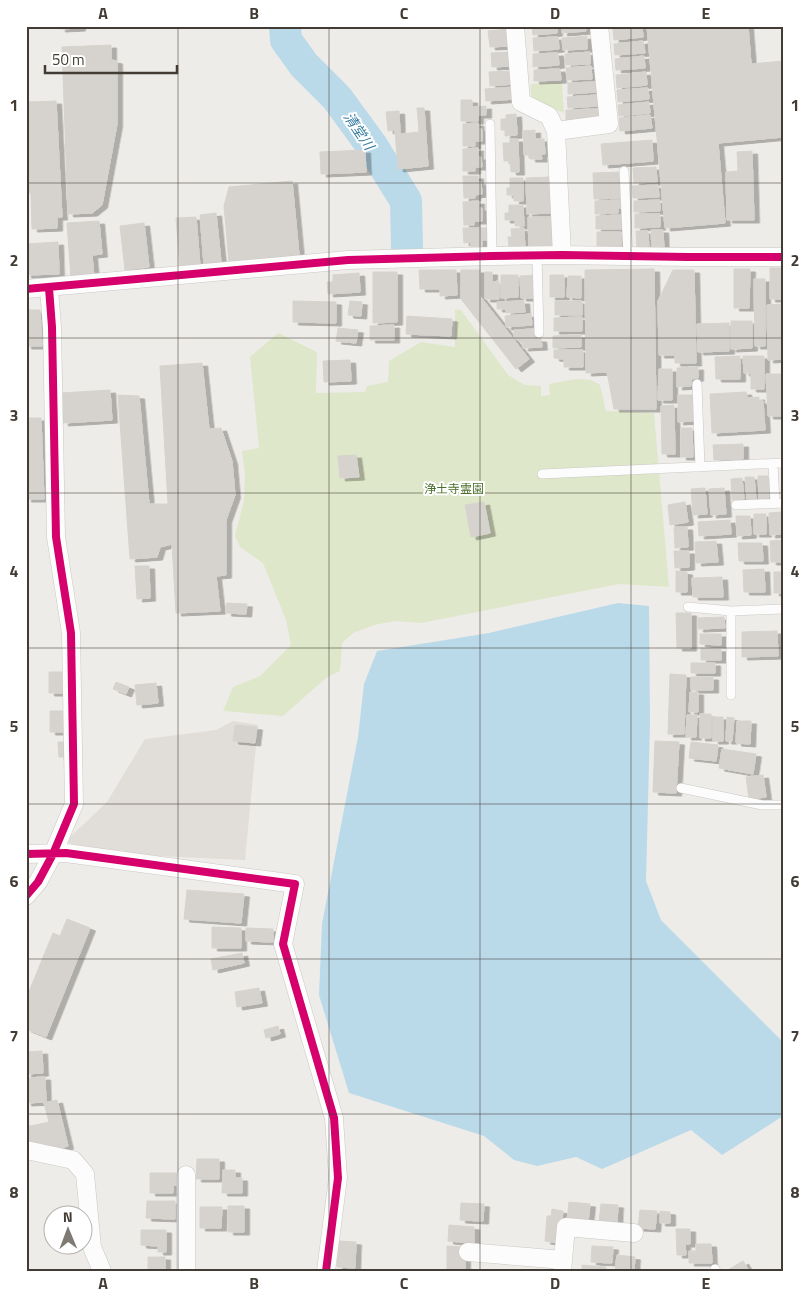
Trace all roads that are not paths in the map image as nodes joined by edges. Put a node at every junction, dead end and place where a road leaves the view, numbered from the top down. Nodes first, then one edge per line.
1 (516, 26) edge
2 (599, 26) edge
3 (490, 124) dead end
4 (556, 131) junction
5 (624, 171) dead end
6 (537, 255) junction
7 (562, 255) junction
8 (492, 256) junction
9 (628, 256) junction
10 (783, 256) edge
11 (49, 288) junction
12 (26, 289) edge
13 (539, 333) dead end
14 (697, 384) dead end
15 (783, 463) edge
16 (773, 464) junction
17 (700, 467) junction
18 (542, 474) dead end
19 (779, 503) edge
20 (736, 505) dead end
21 (688, 607) dead end
22 (783, 609) edge
23 (731, 611) junction
24 (731, 695) dead end
25 (681, 788) dead end
26 (783, 805) edge
27 (26, 854) edge
28 (53, 854) junction
29 (26, 896) edge
30 (26, 1150) edge
31 (186, 1175) dead end
32 (634, 1233) dead end
33 (480, 1259) edge
34 (563, 1265) edge
35 (102, 1271) edge
36 (186, 1271) edge
37 (326, 1271) edge

1 - 4 street
2 - 4 street
3 - 8 lane
4 - 7 street
5 - 9 lane
6 - 7 street
6 - 8 street
6 - 13 lane
7 - 9 street
8 - 11 street
9 - 10 street
11 - 12 street
11 - 28 street
14 - 17 lane
15 - 16 lane
16 - 17 lane
16 - 19 lane
17 - 18 lane
19 - 20 lane
21 - 23 lane
22 - 23 lane
23 - 24 lane
25 - 26 lane
27 - 28 street
28 - 29 street
28 - 37 street
30 - 35 street
31 - 36 street
32 - 34 street
33 - 34 street

